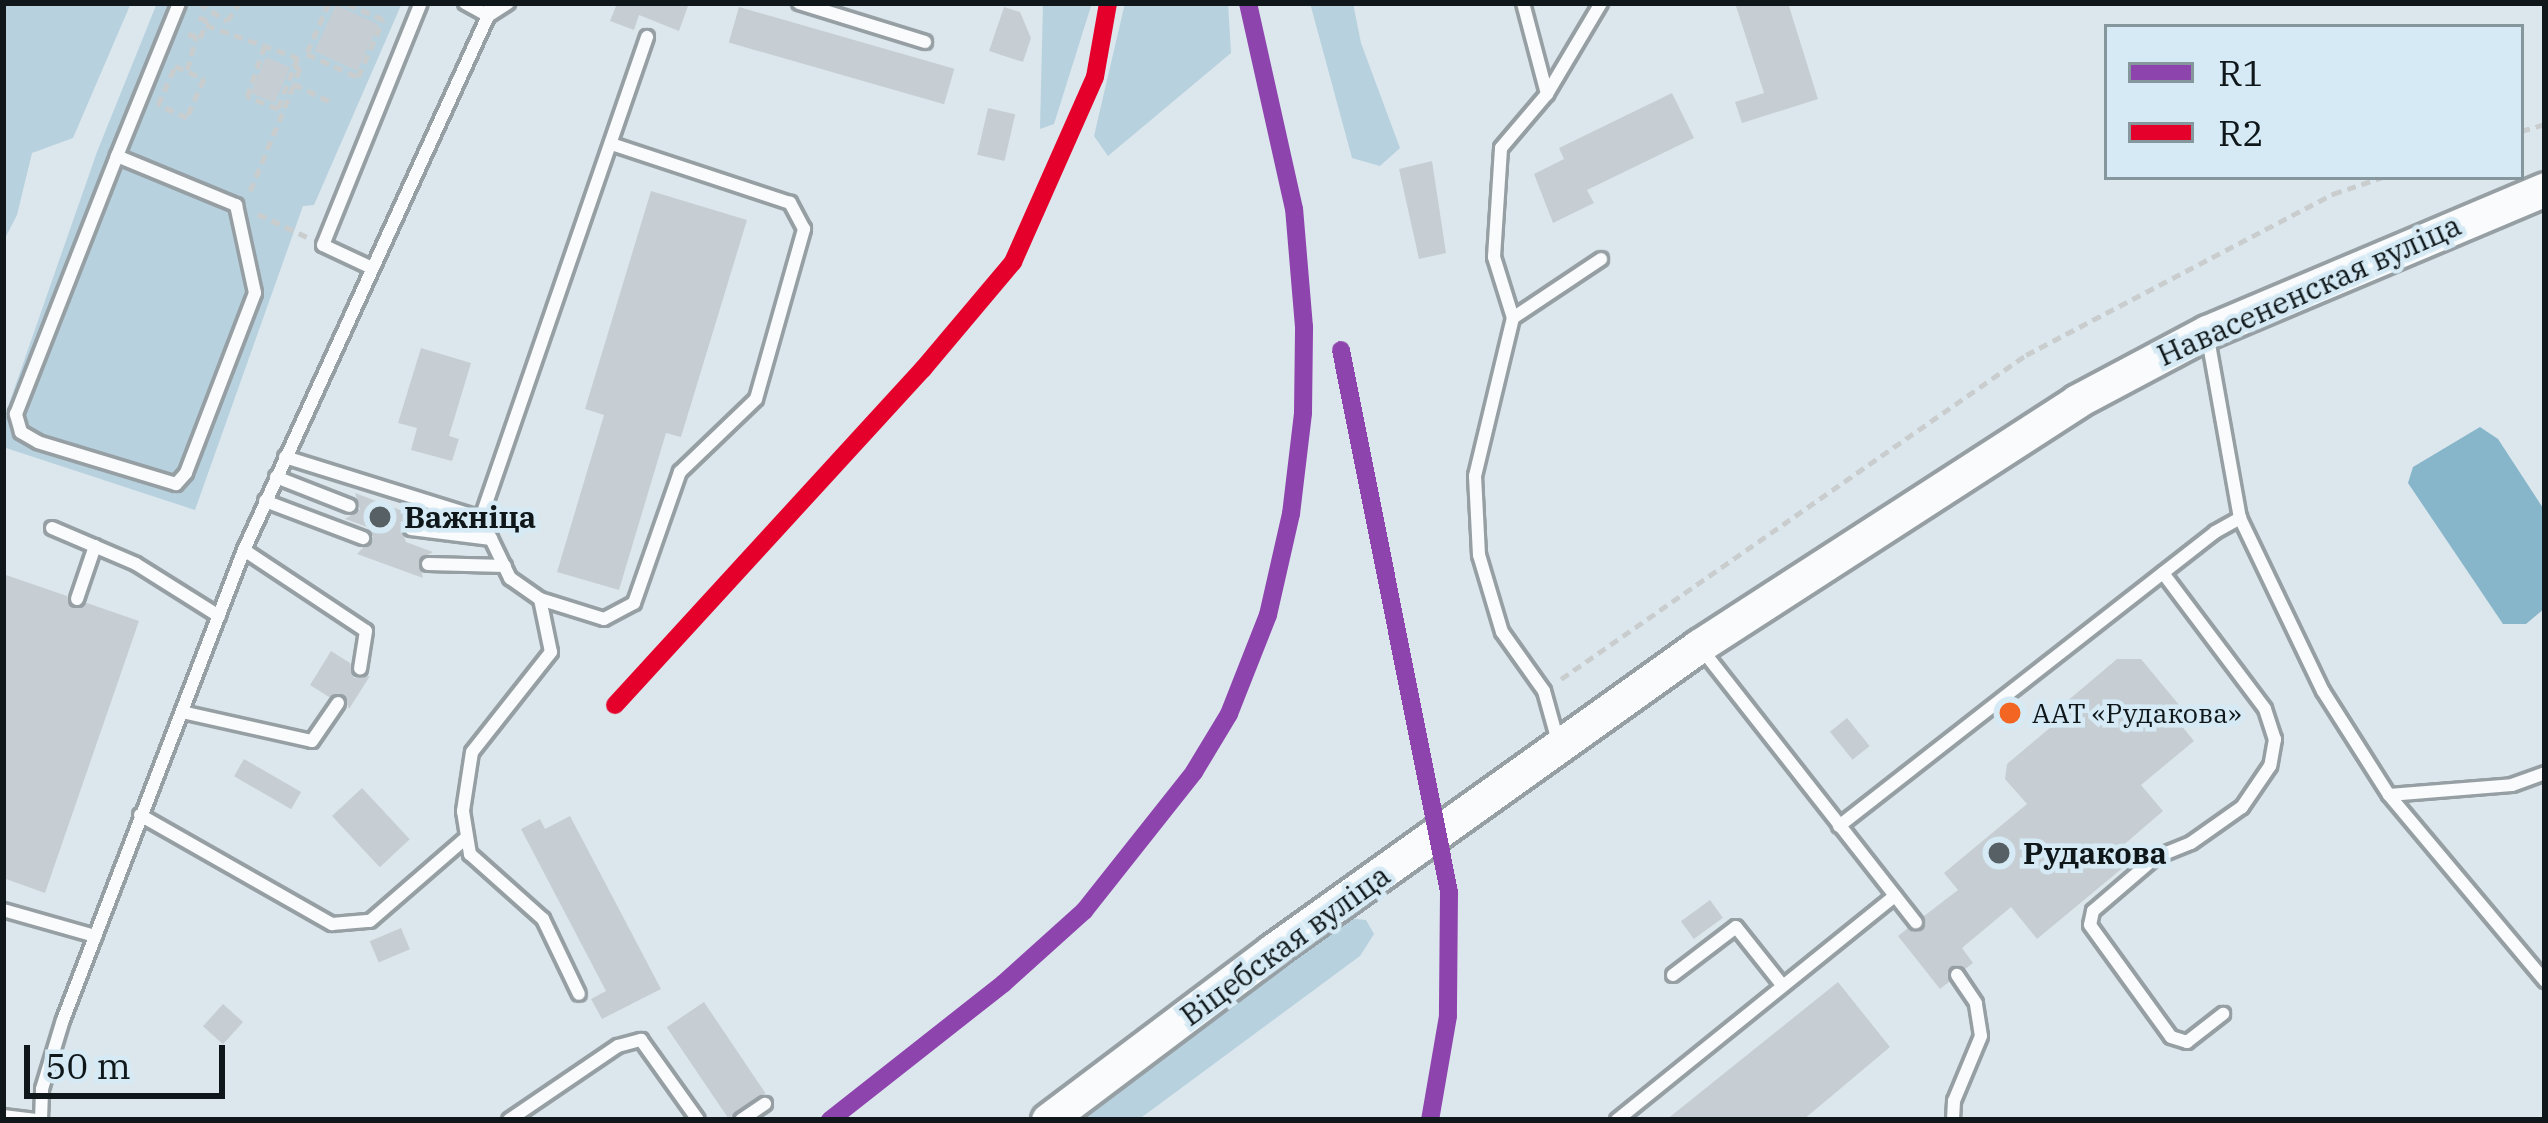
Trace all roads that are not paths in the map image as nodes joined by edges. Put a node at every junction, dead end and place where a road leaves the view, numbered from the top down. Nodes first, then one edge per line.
1 (421, 3) edge
2 (465, 3) edge
3 (508, 3) edge
4 (799, 3) edge
5 (1523, 3) edge
6 (1601, 3) edge
7 (184, 9) edge
8 (489, 10) edge
9 (647, 38) dead end
10 (926, 42) dead end
11 (1547, 94) junction
12 (612, 144) junction
13 (117, 156) junction
14 (2545, 189) edge
15 (1601, 259) dead end
16 (372, 268) junction
17 (1513, 318) junction
18 (2207, 332) junction
19 (285, 457) junction
20 (276, 477) junction
21 (265, 501) junction
22 (350, 506) dead end
23 (481, 518) junction
24 (2240, 518) junction
25 (52, 528) dead end
26 (411, 529) dead end
27 (364, 538) dead end
28 (491, 539) junction
29 (95, 547) junction
30 (244, 550) junction
31 (428, 564) dead end
32 (505, 566) junction
33 (2162, 573) junction
34 (77, 599) dead end
35 (540, 599) junction
36 (219, 616) junction
37 (1699, 646) junction
38 (360, 669) dead end
39 (338, 703) dead end
40 (182, 712) junction
41 (1559, 746) junction
42 (2545, 773) edge
43 (2389, 795) junction
44 (140, 815) junction
45 (1840, 826) junction
46 (467, 837) junction
47 (1895, 896) junction
48 (3, 910) edge
49 (1916, 922) dead end
50 (95, 936) junction
51 (1673, 975) dead end
52 (1958, 975) dead end
53 (2545, 981) edge
54 (1783, 986) junction
55 (579, 994) dead end
56 (2223, 1014) dead end
57 (765, 1104) dead end
58 (3, 1116) edge
59 (38, 1120) edge
60 (509, 1120) edge
61 (698, 1120) edge
62 (741, 1120) edge
63 (1048, 1120) edge
64 (1617, 1120) edge
65 (1954, 1120) edge

1 - 16 lane
2 - 8 lane
3 - 8 lane
4 - 10 lane
5 - 11 lane
6 - 11 lane
7 - 13 lane
8 - 16 lane
9 - 12 lane
11 - 17 lane
12 - 23 lane
12 - 35 lane
13 - 13 lane
14 - 18 main road, Навасененская вуліца
15 - 17 lane
16 - 19 lane
17 - 41 lane
18 - 24 lane
18 - 37 main road, Навасененская вуліца
19 - 20 lane
19 - 23 lane
20 - 21 lane
20 - 22 lane
21 - 27 lane
21 - 30 lane
23 - 28 lane
24 - 33 lane
24 - 43 lane
25 - 29 lane
26 - 28 lane
28 - 32 lane
29 - 34 lane
29 - 36 lane
30 - 36 lane
30 - 38 lane
31 - 32 lane
32 - 35 lane
33 - 45 lane
33 - 56 lane
35 - 46 lane
36 - 40 lane
37 - 41 main road, Віцебская вуліца
37 - 45 lane
39 - 40 lane
40 - 44 lane
41 - 63 main road, Віцебская вуліца
42 - 43 lane
43 - 53 lane
44 - 46 lane
44 - 50 lane
45 - 47 lane
46 - 55 lane
47 - 49 lane
47 - 54 lane
48 - 50 lane
50 - 59 lane
51 - 54 lane
52 - 65 lane
54 - 64 lane
57 - 62 lane
58 - 59 lane
60 - 61 lane

